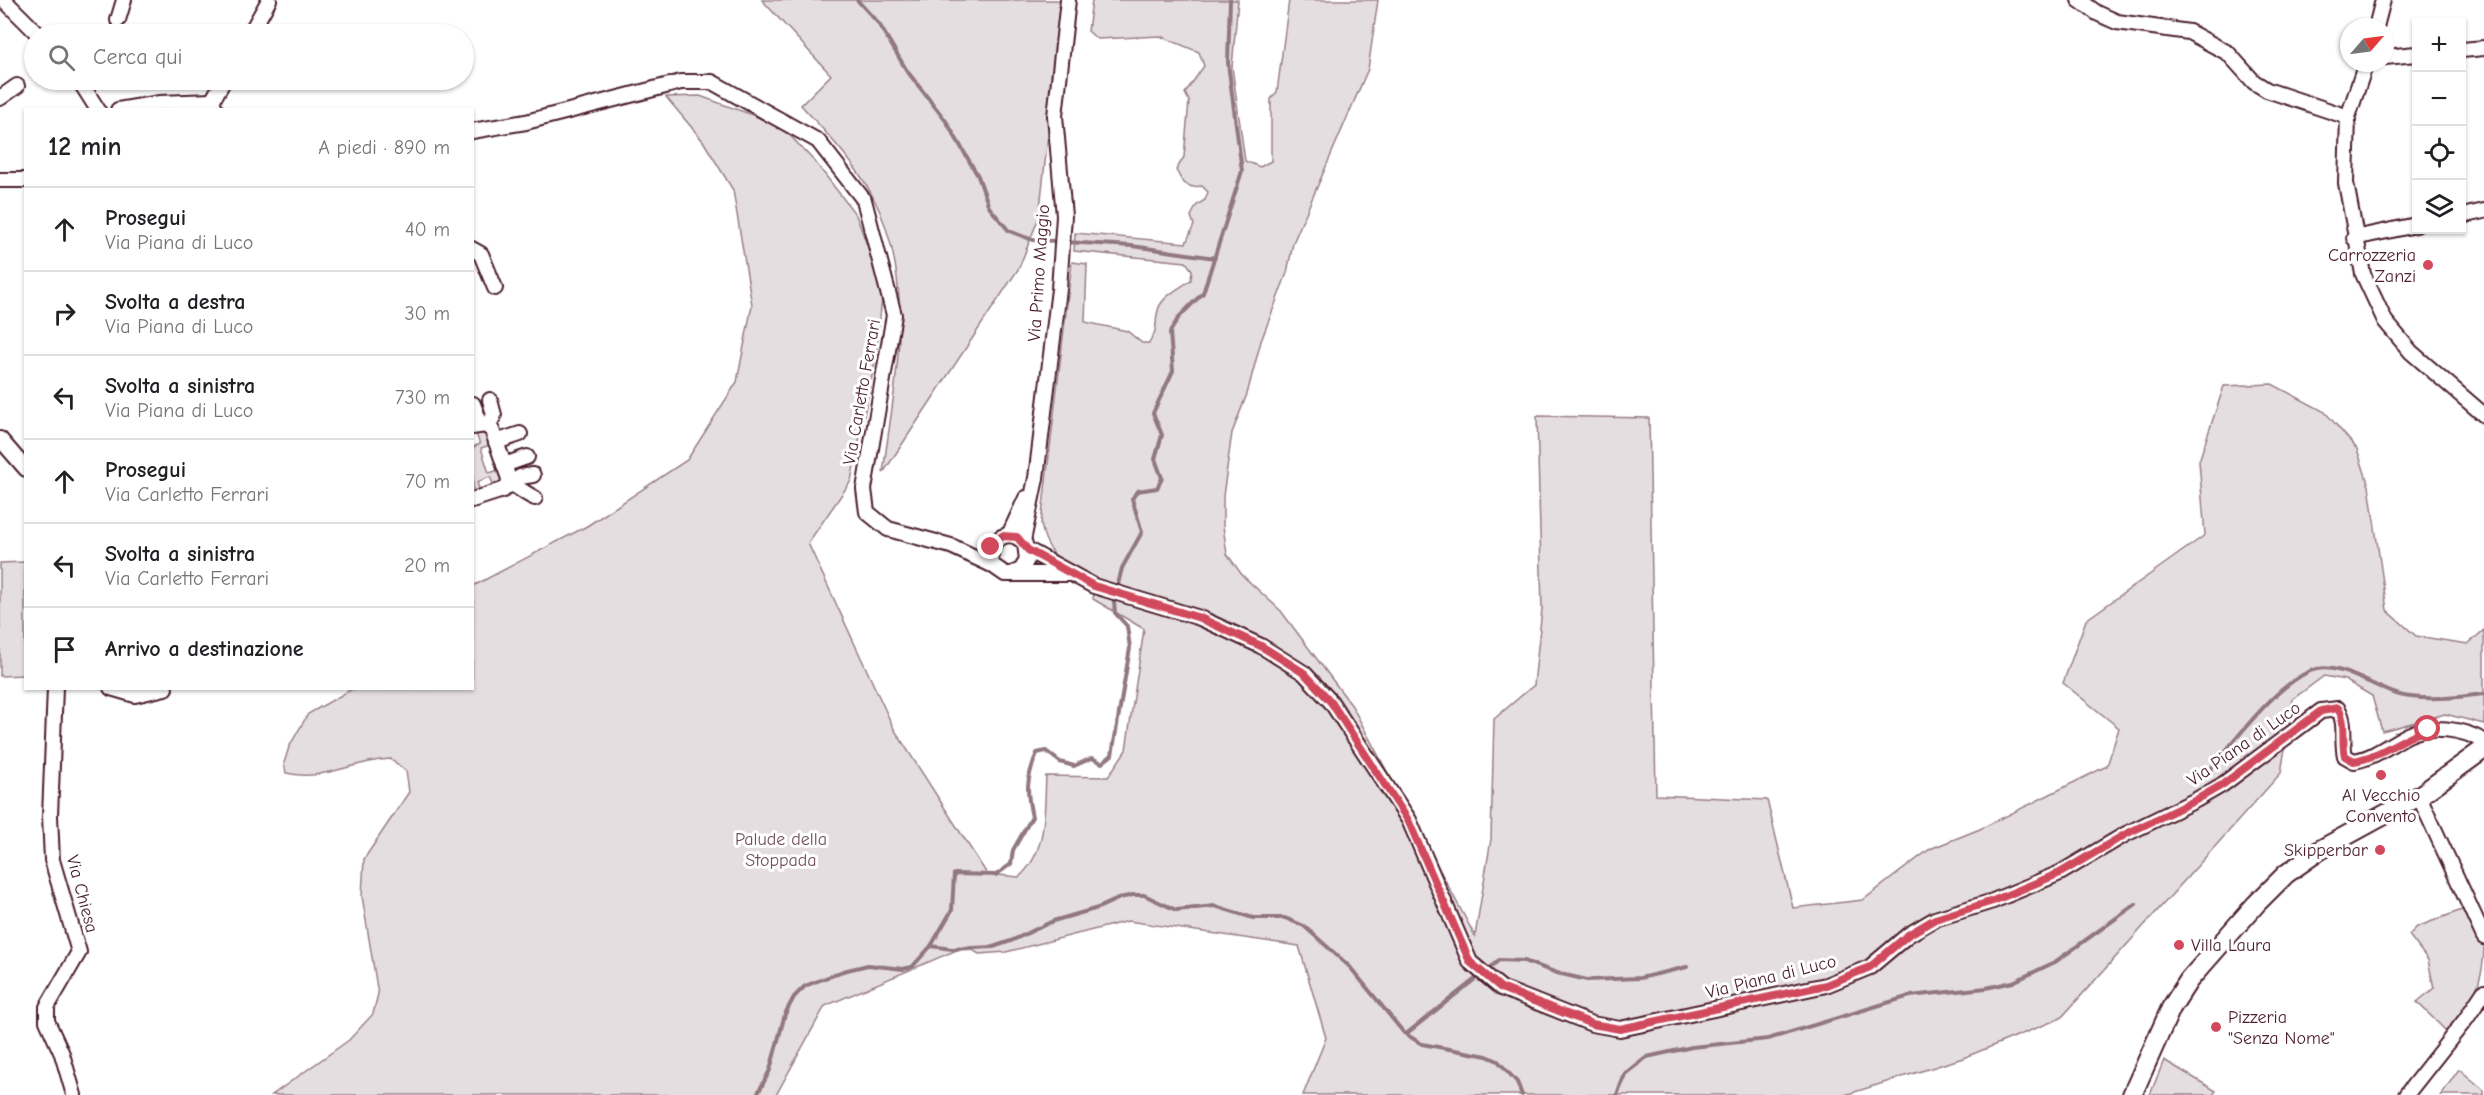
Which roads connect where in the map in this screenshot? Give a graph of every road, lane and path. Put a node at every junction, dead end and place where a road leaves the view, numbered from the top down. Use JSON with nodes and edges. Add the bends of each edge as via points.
{"nodes":[{"id":1,"x":4,"y":0,"type":"edge"},
{"id":2,"x":124,"y":0,"type":"edge"},
{"id":3,"x":269,"y":0,"type":"edge"},
{"id":4,"x":1068,"y":0,"type":"edge"},
{"id":5,"x":2079,"y":0,"type":"edge"},
{"id":6,"x":2383,"y":0,"type":"edge"},
{"id":7,"x":2378,"y":18,"type":"edge"},
{"id":8,"x":118,"y":20,"type":"dead end"},
{"id":9,"x":28,"y":24,"type":"edge"},
{"id":10,"x":256,"y":24,"type":"edge"},
{"id":11,"x":2484,"y":48,"type":"edge"},
{"id":12,"x":2466,"y":50,"type":"edge"},
{"id":13,"x":2412,"y":54,"type":"edge"},
{"id":14,"x":2394,"y":56,"type":"edge"},
{"id":15,"x":2363,"y":72,"type":"edge"},
{"id":16,"x":17,"y":86,"type":"dead end"},
{"id":17,"x":85,"y":90,"type":"edge"},
{"id":18,"x":220,"y":90,"type":"edge"},
{"id":19,"x":0,"y":98,"type":"edge"},
{"id":20,"x":214,"y":105,"type":"edge"},
{"id":21,"x":97,"y":108,"type":"edge"},
{"id":22,"x":130,"y":108,"type":"edge"},
{"id":23,"x":2348,"y":117,"type":"junction"},
{"id":24,"x":474,"y":131,"type":"edge"},
{"id":25,"x":0,"y":180,"type":"edge"},
{"id":26,"x":24,"y":180,"type":"edge"},
{"id":27,"x":2484,"y":211,"type":"edge"},
{"id":28,"x":2466,"y":215,"type":"edge"},
{"id":29,"x":2412,"y":226,"type":"edge"},
{"id":30,"x":2354,"y":238,"type":"junction"},
{"id":31,"x":474,"y":250,"type":"edge"},
{"id":32,"x":495,"y":288,"type":"dead end"},
{"id":33,"x":490,"y":399,"type":"dead end"},
{"id":34,"x":474,"y":405,"type":"edge"},
{"id":35,"x":2484,"y":415,"type":"edge"},
{"id":36,"x":489,"y":421,"type":"edge"},
{"id":37,"x":520,"y":434,"type":"dead end"},
{"id":38,"x":0,"y":440,"type":"edge"},
{"id":39,"x":11,"y":450,"type":"junction"},
{"id":40,"x":24,"y":450,"type":"edge"},
{"id":41,"x":499,"y":455,"type":"junction"},
{"id":42,"x":527,"y":458,"type":"dead end"},
{"id":43,"x":24,"y":466,"type":"edge"},
{"id":44,"x":533,"y":475,"type":"dead end"},
{"id":45,"x":1036,"y":478,"type":"junction"},
{"id":46,"x":511,"y":483,"type":"junction"},
{"id":47,"x":535,"y":498,"type":"dead end"},
{"id":48,"x":474,"y":499,"type":"edge"},
{"id":49,"x":1008,"y":535,"type":"junction"},
{"id":50,"x":951,"y":546,"type":"junction"},
{"id":51,"x":1025,"y":546,"type":"junction"},
{"id":52,"x":991,"y":547,"type":"junction"},
{"id":53,"x":992,"y":564,"type":"junction"},
{"id":54,"x":1009,"y":574,"type":"junction"},
{"id":55,"x":1070,"y":574,"type":"junction"},
{"id":56,"x":55,"y":690,"type":"edge"},
{"id":57,"x":118,"y":690,"type":"edge"},
{"id":58,"x":156,"y":690,"type":"edge"},
{"id":59,"x":2484,"y":741,"type":"edge"},
{"id":60,"x":2484,"y":749,"type":"edge"},
{"id":61,"x":2419,"y":796,"type":"junction"},
{"id":62,"x":2484,"y":937,"type":"edge"},
{"id":63,"x":2484,"y":992,"type":"edge"},
{"id":64,"x":74,"y":1095,"type":"edge"},
{"id":65,"x":2132,"y":1095,"type":"edge"},
{"id":66,"x":2406,"y":1095,"type":"edge"}],
"edges":[{"from":1,"to":9,"type":"street"},
{"from":2,"to":8,"type":"street"},
{"from":3,"to":10,"type":"street"},
{"from":4,"to":45,"type":"street","name":"Via Primo Maggio","via":[[1055,116],[1064,216]]},
{"from":5,"to":23,"type":"street","via":[[2117,22],[2189,32],[2228,53],[2254,82],[2267,90]]},
{"from":6,"to":7,"type":"street"},
{"from":11,"to":12,"type":"street"},
{"from":13,"to":14,"type":"street"},
{"from":15,"to":23,"type":"street"},
{"from":16,"to":19,"type":"street"},
{"from":17,"to":21,"type":"street"},
{"from":18,"to":20,"type":"street"},
{"from":20,"to":22,"type":"street","via":[[160,103]]},
{"from":23,"to":30,"type":"street","via":[[2346,183]]},
{"from":24,"to":50,"type":"street","name":"Via Carletto Ferrari","via":[[526,122],[681,82],[712,82],[818,141],[864,200],[894,315],[864,489],[867,512],[888,529]]},
{"from":25,"to":26,"type":"street"},
{"from":27,"to":28,"type":"street"},
{"from":29,"to":30,"type":"street"},
{"from":30,"to":35,"type":"street","via":[[2363,274],[2385,321],[2411,352]]},
{"from":31,"to":32,"type":"street","via":[[481,254]]},
{"from":33,"to":36,"type":"street"},
{"from":34,"to":36,"type":"street"},
{"from":36,"to":41,"type":"street"},
{"from":37,"to":41,"type":"street"},
{"from":38,"to":39,"type":"street"},
{"from":39,"to":40,"type":"street"},
{"from":39,"to":43,"type":"street"},
{"from":41,"to":42,"type":"street"},
{"from":41,"to":46,"type":"street"},
{"from":44,"to":46,"type":"street"},
{"from":45,"to":49,"type":"street","name":"Via Primo Maggio"},
{"from":45,"to":51,"type":"street","name":"Via Primo Maggio"},
{"from":46,"to":47,"type":"street","via":[[521,493]]},
{"from":46,"to":48,"type":"street","via":[[503,490]]},
{"from":49,"to":51,"type":"street"},
{"from":49,"to":52,"type":"street","via":[[998,538]]},
{"from":50,"to":52,"type":"street","name":"Via Carletto Ferrari"},
{"from":50,"to":53,"type":"street","name":"Via Carletto Ferrari"},
{"from":51,"to":54,"type":"street","via":[[1025,565]]},
{"from":51,"to":55,"type":"street"},
{"from":52,"to":53,"type":"street"},
{"from":53,"to":54,"type":"street","name":"Via Carletto Ferrari","via":[[999,572]]},
{"from":54,"to":55,"type":"street"},
{"from":55,"to":59,"type":"street","name":"Via Piana di Luco","via":[[1094,586],[1200,618],[1261,646],[1304,673],[1331,702],[1408,820],[1470,962],[1501,988],[1592,1024],[1620,1029],[1826,985],[1870,967],[1908,935],[1935,919],[1993,901],[2060,873],[2126,834],[2196,800],[2331,707],[2338,708],[2343,716],[2341,742],[2345,756],[2354,761],[2364,760],[2428,729]]},
{"from":56,"to":64,"type":"street","name":"Via Chiesa","via":[[52,860],[79,952],[46,1007],[47,1021]]},
{"from":57,"to":58,"type":"street","via":[[135,695]]},
{"from":60,"to":61,"type":"main road"},
{"from":61,"to":62,"type":"street"},
{"from":61,"to":65,"type":"main road","via":[[2320,850],[2286,874],[2256,904],[2189,980],[2171,1008]]},
{"from":63,"to":66,"type":"street"}]}
